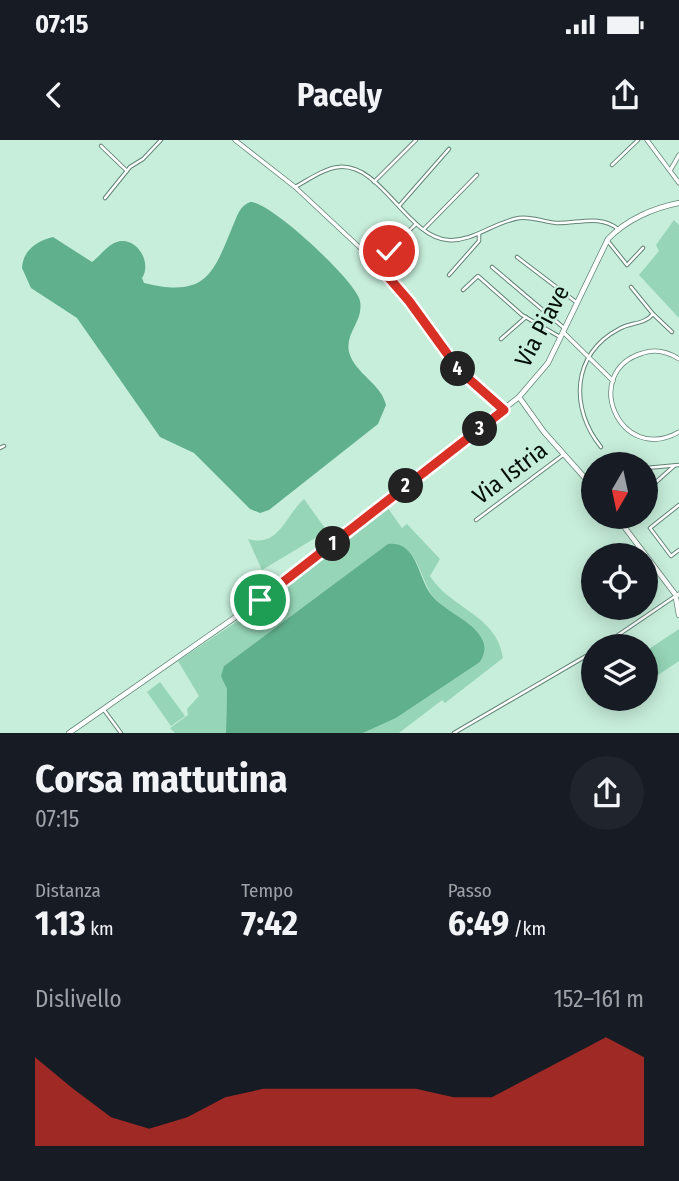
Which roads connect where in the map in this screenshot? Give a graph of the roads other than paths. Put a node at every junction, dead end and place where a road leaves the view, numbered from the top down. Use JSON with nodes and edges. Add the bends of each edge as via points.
{"nodes":[{"id":1,"x":161,"y":140,"type":"edge"},
{"id":2,"x":235,"y":140,"type":"edge"},
{"id":3,"x":416,"y":140,"type":"edge"},
{"id":4,"x":638,"y":140,"type":"edge"},
{"id":5,"x":647,"y":140,"type":"edge"},
{"id":6,"x":101,"y":146,"type":"dead end"},
{"id":7,"x":449,"y":149,"type":"dead end"},
{"id":8,"x":679,"y":155,"type":"edge"},
{"id":9,"x":612,"y":165,"type":"dead end"},
{"id":10,"x":128,"y":169,"type":"junction"},
{"id":11,"x":671,"y":169,"type":"junction"},
{"id":12,"x":477,"y":175,"type":"dead end"},
{"id":13,"x":374,"y":182,"type":"junction"},
{"id":14,"x":679,"y":183,"type":"edge"},
{"id":15,"x":295,"y":187,"type":"junction"},
{"id":16,"x":105,"y":198,"type":"dead end"},
{"id":17,"x":679,"y":203,"type":"edge"},
{"id":18,"x":399,"y":206,"type":"junction"},
{"id":19,"x":417,"y":223,"type":"junction"},
{"id":20,"x":424,"y":229,"type":"junction"},
{"id":21,"x":618,"y":229,"type":"junction"},
{"id":22,"x":478,"y":233,"type":"junction"},
{"id":23,"x":607,"y":240,"type":"junction"},
{"id":24,"x":643,"y":248,"type":"dead end"},
{"id":25,"x":517,"y":257,"type":"dead end"},
{"id":26,"x":376,"y":263,"type":"junction"},
{"id":27,"x":492,"y":267,"type":"dead end"},
{"id":28,"x":449,"y":275,"type":"dead end"},
{"id":29,"x":631,"y":287,"type":"dead end"},
{"id":30,"x":463,"y":290,"type":"dead end"},
{"id":31,"x":576,"y":303,"type":"junction"},
{"id":32,"x":653,"y":314,"type":"junction"},
{"id":33,"x":526,"y":317,"type":"junction"},
{"id":34,"x":563,"y":332,"type":"junction"},
{"id":35,"x":672,"y":332,"type":"dead end"},
{"id":36,"x":500,"y":339,"type":"dead end"},
{"id":37,"x":591,"y":357,"type":"junction"},
{"id":38,"x":679,"y":359,"type":"edge"},
{"id":39,"x":613,"y":381,"type":"junction"},
{"id":40,"x":519,"y":397,"type":"junction"},
{"id":41,"x":504,"y":410,"type":"junction"},
{"id":42,"x":679,"y":432,"type":"edge"},
{"id":43,"x":601,"y":447,"type":"dead end"},
{"id":44,"x":565,"y":453,"type":"junction"},
{"id":45,"x":674,"y":466,"type":"junction"},
{"id":46,"x":679,"y":466,"type":"edge"},
{"id":47,"x":658,"y":467,"type":"edge"},
{"id":48,"x":581,"y":472,"type":"edge"},
{"id":49,"x":658,"y":480,"type":"edge"},
{"id":50,"x":679,"y":505,"type":"edge"},
{"id":51,"x":476,"y":520,"type":"dead end"},
{"id":52,"x":626,"y":529,"type":"edge"},
{"id":53,"x":679,"y":550,"type":"edge"},
{"id":54,"x":676,"y":595,"type":"edge"},
{"id":55,"x":679,"y":615,"type":"edge"},
{"id":56,"x":619,"y":634,"type":"edge"},
{"id":57,"x":581,"y":659,"type":"edge"},
{"id":58,"x":103,"y":708,"type":"junction"},
{"id":59,"x":72,"y":732,"type":"edge"},
{"id":60,"x":121,"y":733,"type":"edge"},
{"id":61,"x":454,"y":733,"type":"edge"}],
"edges":[{"from":1,"to":10,"type":"street"},
{"from":2,"to":15,"type":"street"},
{"from":3,"to":13,"type":"street"},
{"from":4,"to":9,"type":"street"},
{"from":5,"to":11,"type":"street"},
{"from":6,"to":10,"type":"street"},
{"from":7,"to":18,"type":"street"},
{"from":8,"to":11,"type":"street"},
{"from":10,"to":16,"type":"street"},
{"from":11,"to":14,"type":"street"},
{"from":12,"to":20,"type":"street"},
{"from":13,"to":15,"type":"street","via":[[341,167]]},
{"from":13,"to":18,"type":"street"},
{"from":15,"to":26,"type":"street"},
{"from":17,"to":21,"type":"main road","name":"Via Piave","via":[[657,208]]},
{"from":18,"to":19,"type":"street"},
{"from":19,"to":20,"type":"street"},
{"from":19,"to":26,"type":"street"},
{"from":20,"to":22,"type":"street","via":[[450,240]]},
{"from":21,"to":22,"type":"street","via":[[596,220],[558,223],[524,218]]},
{"from":21,"to":23,"type":"main road","name":"Via Piave"},
{"from":22,"to":28,"type":"street","via":[[479,241]]},
{"from":23,"to":24,"type":"street","via":[[627,265]]},
{"from":23,"to":31,"type":"main road","name":"Via Piave"},
{"from":25,"to":31,"type":"street"},
{"from":26,"to":41,"type":"street","via":[[459,370]]},
{"from":27,"to":34,"type":"street"},
{"from":29,"to":32,"type":"street"},
{"from":30,"to":33,"type":"street","via":[[478,276]]},
{"from":31,"to":34,"type":"main road","name":"Via Piave"},
{"from":32,"to":35,"type":"street"},
{"from":32,"to":37,"type":"street","via":[[646,322],[608,336]]},
{"from":33,"to":34,"type":"street"},
{"from":33,"to":36,"type":"street"},
{"from":34,"to":37,"type":"street"},
{"from":34,"to":40,"type":"main road","name":"Via Piave","via":[[548,363]]},
{"from":37,"to":39,"type":"street"},
{"from":37,"to":43,"type":"street","via":[[581,378],[579,408],[584,424]]},
{"from":38,"to":39,"type":"street","via":[[657,351],[639,354],[623,365]]},
{"from":39,"to":42,"type":"street","via":[[614,412],[628,430],[650,439]]},
{"from":40,"to":41,"type":"main road","name":"Via Piave"},
{"from":40,"to":44,"type":"main road"},
{"from":41,"to":58,"type":"main road","name":"Via Piave","via":[[260,600]]},
{"from":44,"to":48,"type":"main road"},
{"from":44,"to":51,"type":"street","name":"Via Istria"},
{"from":45,"to":46,"type":"street"},
{"from":45,"to":47,"type":"street"},
{"from":45,"to":49,"type":"street"},
{"from":50,"to":53,"type":"street","via":[[650,528],[671,556]]},
{"from":52,"to":54,"type":"main road"},
{"from":54,"to":55,"type":"main road"},
{"from":54,"to":56,"type":"street"},
{"from":57,"to":61,"type":"street"},
{"from":58,"to":59,"type":"main road","name":"Via Piave"},
{"from":58,"to":60,"type":"street"}]}
